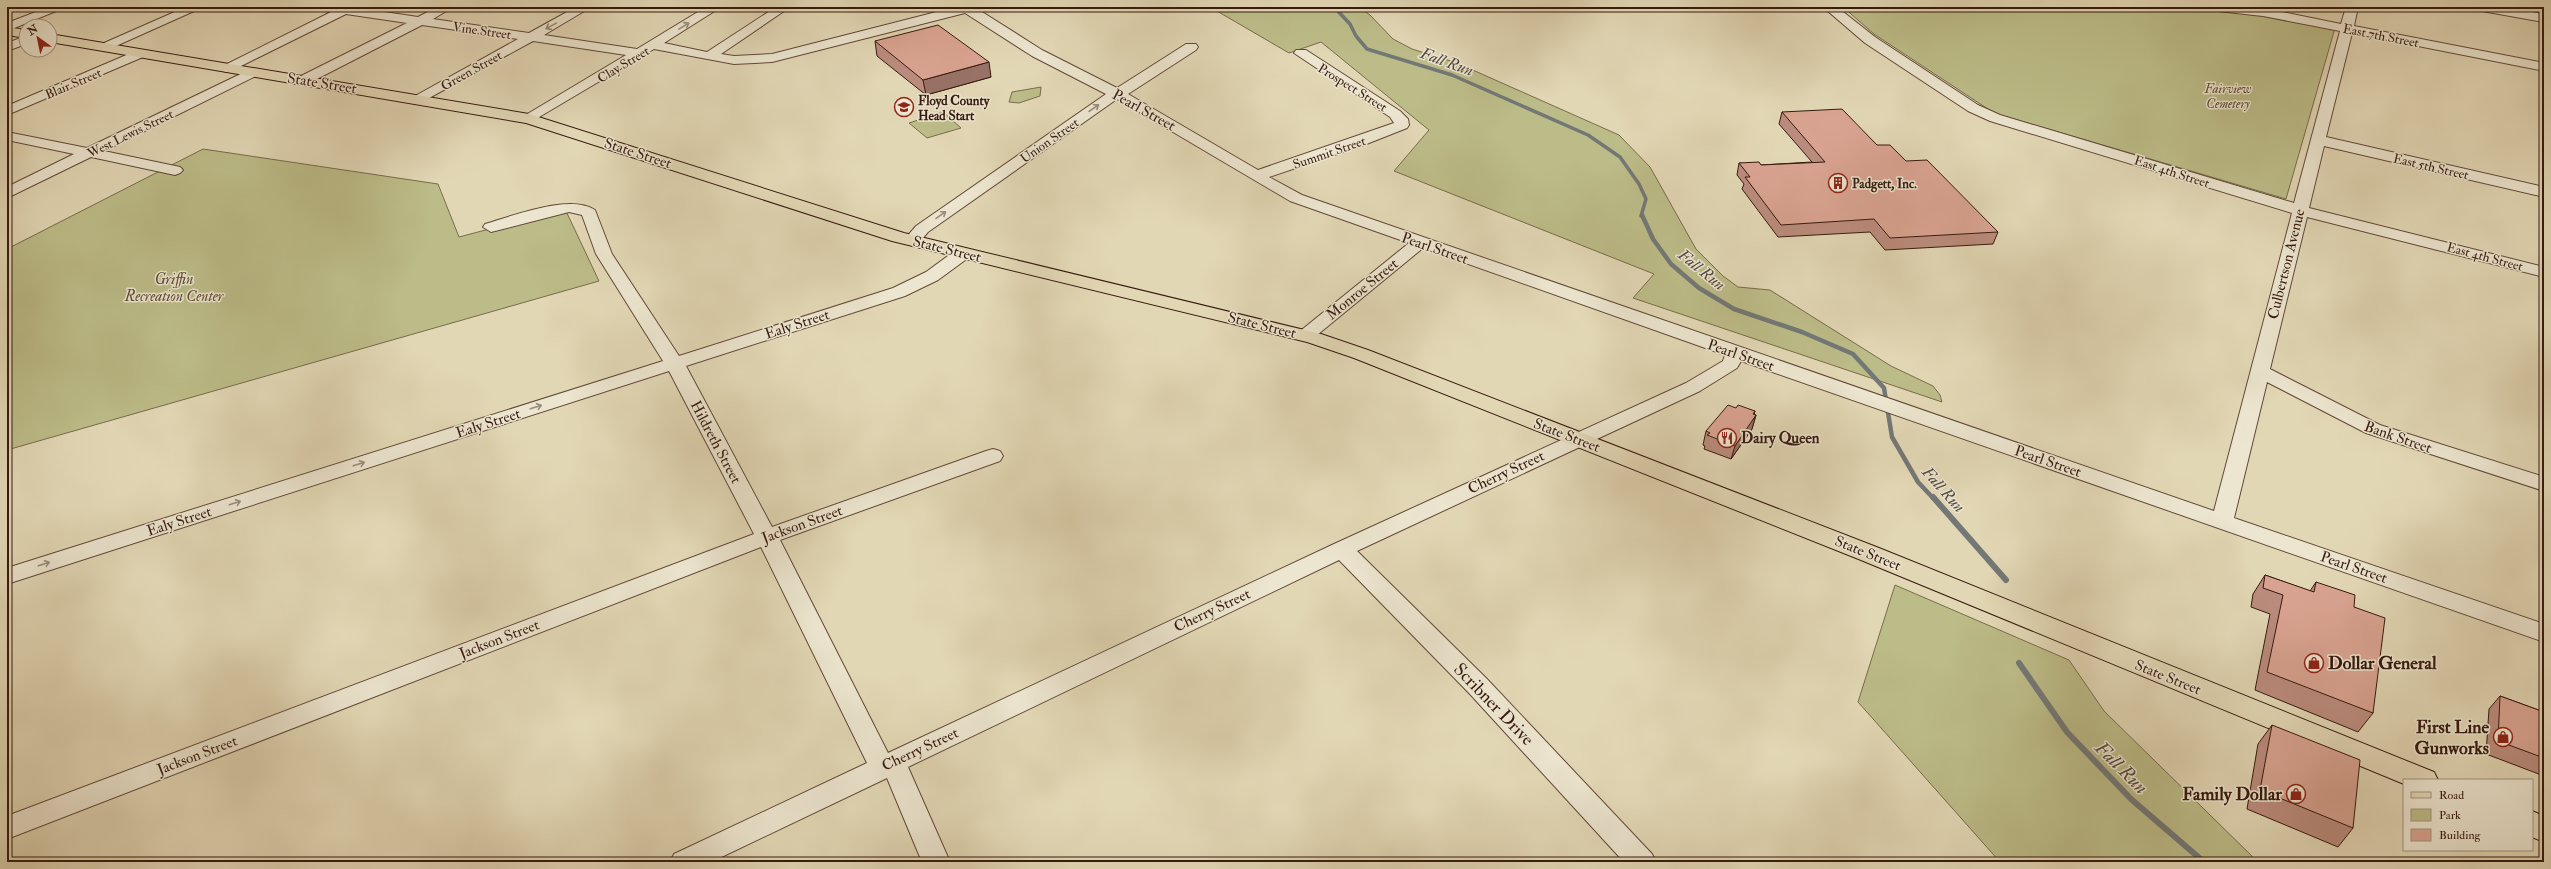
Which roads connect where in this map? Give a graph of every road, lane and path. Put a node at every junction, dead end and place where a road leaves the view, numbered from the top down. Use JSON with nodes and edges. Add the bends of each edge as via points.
{"nodes":[{"id":1,"x":60,"y":7,"type":"edge"},
{"id":2,"x":197,"y":7,"type":"edge"},
{"id":3,"x":325,"y":7,"type":"edge"},
{"id":4,"x":447,"y":7,"type":"edge"},
{"id":5,"x":585,"y":7,"type":"edge"},
{"id":6,"x":715,"y":7,"type":"edge"},
{"id":7,"x":784,"y":7,"type":"edge"},
{"id":8,"x":1829,"y":7,"type":"edge"},
{"id":9,"x":2218,"y":7,"type":"edge"},
{"id":10,"x":2352,"y":7,"type":"edge"},
{"id":11,"x":2482,"y":7,"type":"edge"},
{"id":12,"x":971,"y":8,"type":"edge"},
{"id":13,"x":344,"y":10,"type":"junction"},
{"id":14,"x":2544,"y":18,"type":"edge"},
{"id":15,"x":420,"y":21,"type":"junction"},
{"id":16,"x":7,"y":28,"type":"edge"},
{"id":17,"x":2346,"y":28,"type":"junction"},
{"id":18,"x":7,"y":31,"type":"edge"},
{"id":19,"x":18,"y":33,"type":"edge"},
{"id":20,"x":531,"y":37,"type":"junction"},
{"id":21,"x":58,"y":39,"type":"edge"},
{"id":22,"x":18,"y":43,"type":"edge"},
{"id":23,"x":653,"y":45,"type":"junction"},
{"id":24,"x":7,"y":47,"type":"edge"},
{"id":25,"x":102,"y":47,"type":"junction"},
{"id":26,"x":1191,"y":47,"type":"dead end"},
{"id":27,"x":640,"y":53,"type":"junction"},
{"id":28,"x":1301,"y":53,"type":"dead end"},
{"id":29,"x":138,"y":54,"type":"junction"},
{"id":30,"x":709,"y":56,"type":"junction"},
{"id":31,"x":2544,"y":67,"type":"edge"},
{"id":32,"x":226,"y":68,"type":"junction"},
{"id":33,"x":253,"y":72,"type":"junction"},
{"id":34,"x":304,"y":80,"type":"junction"},
{"id":35,"x":1116,"y":94,"type":"junction"},
{"id":36,"x":420,"y":99,"type":"junction"},
{"id":37,"x":7,"y":111,"type":"edge"},
{"id":38,"x":529,"y":119,"type":"junction"},
{"id":39,"x":1402,"y":125,"type":"joint"},
{"id":40,"x":7,"y":136,"type":"edge"},
{"id":41,"x":2318,"y":140,"type":"junction"},
{"id":42,"x":92,"y":152,"type":"junction"},
{"id":43,"x":175,"y":170,"type":"dead end"},
{"id":44,"x":1256,"y":176,"type":"junction"},
{"id":45,"x":7,"y":192,"type":"edge"},
{"id":46,"x":2544,"y":192,"type":"edge"},
{"id":47,"x":2300,"y":210,"type":"junction"},
{"id":48,"x":492,"y":226,"type":"dead end"},
{"id":49,"x":912,"y":240,"type":"junction"},
{"id":50,"x":1419,"y":243,"type":"junction"},
{"id":51,"x":962,"y":254,"type":"junction"},
{"id":52,"x":2544,"y":272,"type":"edge"},
{"id":53,"x":1305,"y":336,"type":"junction"},
{"id":54,"x":1736,"y":353,"type":"junction"},
{"id":55,"x":674,"y":363,"type":"junction"},
{"id":56,"x":2259,"y":371,"type":"junction"},
{"id":57,"x":1578,"y":439,"type":"junction"},
{"id":58,"x":994,"y":456,"type":"dead end"},
{"id":59,"x":2544,"y":484,"type":"edge"},
{"id":60,"x":2222,"y":521,"type":"junction"},
{"id":61,"x":767,"y":537,"type":"junction"},
{"id":62,"x":1342,"y":549,"type":"junction"},
{"id":63,"x":7,"y":576,"type":"edge"},
{"id":64,"x":2544,"y":633,"type":"edge"},
{"id":65,"x":888,"y":764,"type":"junction"},
{"id":66,"x":2422,"y":779,"type":"edge"},
{"id":67,"x":2533,"y":824,"type":"edge"},
{"id":68,"x":7,"y":828,"type":"edge"},
{"id":69,"x":2544,"y":829,"type":"edge"},
{"id":70,"x":684,"y":862,"type":"edge"},
{"id":71,"x":936,"y":862,"type":"edge"},
{"id":72,"x":1642,"y":862,"type":"edge"}],
"edges":[{"from":1,"to":16,"type":"street"},
{"from":2,"to":25,"type":"street"},
{"from":3,"to":13,"type":"street","name":"Vine Street"},
{"from":4,"to":15,"type":"street"},
{"from":5,"to":20,"type":"street","name":"Green Street","one_way":true},
{"from":23,"to":6,"type":"street","name":"Clay Street","one_way":true},
{"from":7,"to":30,"type":"street"},
{"from":8,"to":47,"type":"street","name":"East 4th Street","via":[[1866,37],[1983,114]]},
{"from":9,"to":17,"type":"street","name":"East 7th Street","via":[[2263,12]]},
{"from":10,"to":17,"type":"street","name":"Culbertson Avenue"},
{"from":11,"to":14,"type":"street"},
{"from":12,"to":30,"type":"street","via":[[772,58],[734,60]]},
{"from":12,"to":35,"type":"street","name":"Pearl Street","via":[[1034,52]]},
{"from":13,"to":15,"type":"street","name":"Vine Street"},
{"from":13,"to":32,"type":"street"},
{"from":15,"to":20,"type":"street","name":"Vine Street"},
{"from":15,"to":34,"type":"street"},
{"from":17,"to":31,"type":"street","name":"East 7th Street"},
{"from":17,"to":41,"type":"street","name":"Culbertson Avenue"},
{"from":18,"to":19,"type":"main road"},
{"from":20,"to":27,"type":"street","name":"Vine Street"},
{"from":20,"to":36,"type":"street","name":"Green Street"},
{"from":21,"to":25,"type":"main road","name":"State Street"},
{"from":22,"to":24,"type":"street"},
{"from":23,"to":27,"type":"street","name":"Clay Street"},
{"from":23,"to":30,"type":"street"},
{"from":25,"to":29,"type":"main road","name":"State Street"},
{"from":26,"to":35,"type":"street","name":"Union Street","via":[[1137,84]]},
{"from":27,"to":38,"type":"street","name":"Clay Street"},
{"from":28,"to":39,"type":"street","name":"Prospect Street","via":[[1395,114],[1401,119]]},
{"from":29,"to":32,"type":"main road","name":"State Street"},
{"from":29,"to":37,"type":"street","name":"Blair Street"},
{"from":32,"to":33,"type":"main road","name":"State Street"},
{"from":33,"to":34,"type":"main road","name":"State Street"},
{"from":33,"to":42,"type":"street","name":"West Lewis Street"},
{"from":34,"to":36,"type":"main road","name":"State Street"},
{"from":35,"to":44,"type":"street","name":"Pearl Street"},
{"from":49,"to":35,"type":"street","name":"Union Street","one_way":true,"via":[[922,229]]},
{"from":36,"to":38,"type":"main road","name":"State Street"},
{"from":38,"to":49,"type":"main road","name":"State Street"},
{"from":39,"to":44,"type":"street","name":"Summit Street"},
{"from":40,"to":42,"type":"street"},
{"from":41,"to":46,"type":"street","name":"East 5th Street"},
{"from":41,"to":47,"type":"street","name":"Culbertson Avenue"},
{"from":42,"to":43,"type":"street"},
{"from":42,"to":45,"type":"street","name":"West Lewis Street"},
{"from":44,"to":50,"type":"street","name":"Pearl Street","via":[[1296,198]]},
{"from":47,"to":52,"type":"street","name":"East 4th Street"},
{"from":47,"to":56,"type":"street","name":"Culbertson Avenue"},
{"from":48,"to":55,"type":"street","name":"Hildreth Street","via":[[564,208],[574,207],[586,211],[591,217],[604,254]]},
{"from":49,"to":51,"type":"main road","name":"State Street"},
{"from":50,"to":53,"type":"street","name":"Monroe Street"},
{"from":50,"to":54,"type":"street","name":"Pearl Street"},
{"from":51,"to":53,"type":"main road","name":"State Street"},
{"from":51,"to":55,"type":"street","name":"Ealy Street","via":[[932,276],[899,292]]},
{"from":53,"to":57,"type":"main road","name":"State Street","via":[[1361,354]]},
{"from":54,"to":57,"type":"street","name":"Cherry Street","via":[[1730,364],[1706,380]]},
{"from":54,"to":60,"type":"street","name":"Pearl Street"},
{"from":55,"to":61,"type":"street","name":"Hildreth Street"},
{"from":63,"to":55,"type":"street","name":"Ealy Street","one_way":true},
{"from":56,"to":59,"type":"street","name":"Bank Street","via":[[2373,429]]},
{"from":56,"to":60,"type":"street","name":"Culbertson Avenue"},
{"from":57,"to":62,"type":"street","name":"Cherry Street"},
{"from":57,"to":66,"type":"main road","name":"State Street","via":[[1870,554]]},
{"from":58,"to":61,"type":"street","name":"Jackson Street"},
{"from":60,"to":64,"type":"street","name":"Pearl Street"},
{"from":61,"to":65,"type":"street","name":"Hildreth Street"},
{"from":61,"to":68,"type":"street","name":"Jackson Street"},
{"from":62,"to":65,"type":"street","name":"Cherry Street"},
{"from":62,"to":72,"type":"street","name":"Scribner Drive","via":[[1478,686]]},
{"from":65,"to":70,"type":"street","name":"Cherry Street"},
{"from":65,"to":71,"type":"street","name":"Hildreth Street"},
{"from":67,"to":69,"type":"main road"}]}
